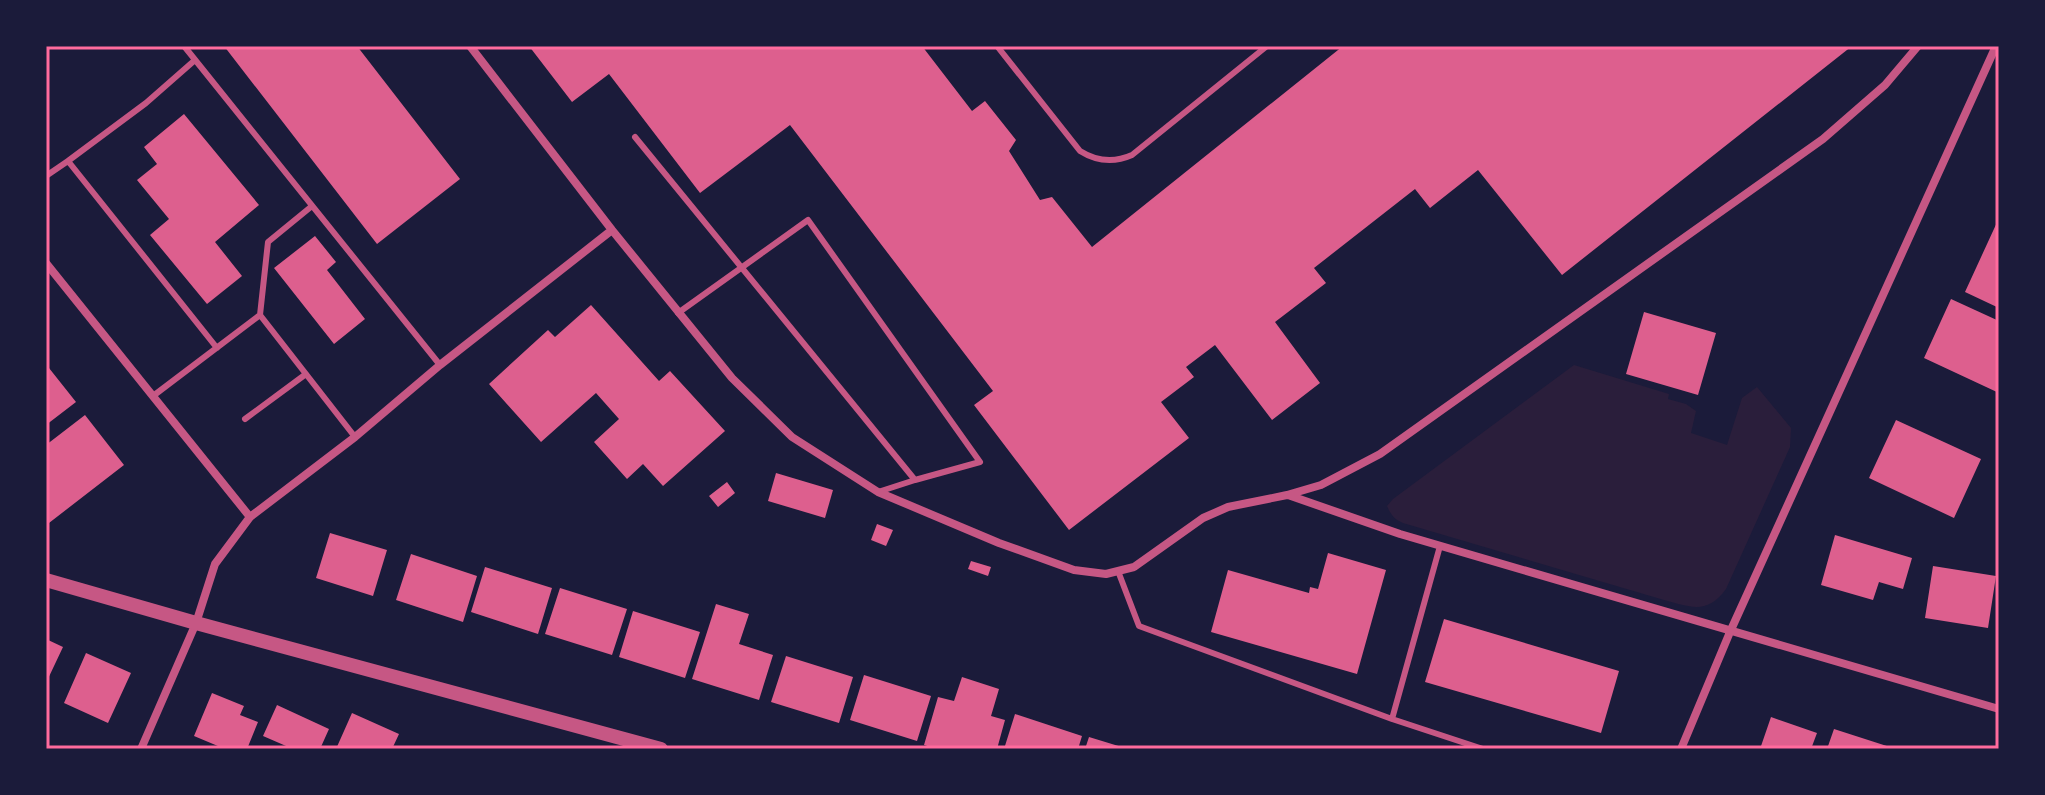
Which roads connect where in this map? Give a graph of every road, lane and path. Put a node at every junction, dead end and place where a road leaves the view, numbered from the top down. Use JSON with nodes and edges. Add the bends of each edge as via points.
{"nodes":[{"id":1,"x":184,"y":46,"type":"edge"},
{"id":2,"x":470,"y":46,"type":"edge"},
{"id":3,"x":997,"y":46,"type":"edge"},
{"id":4,"x":1267,"y":46,"type":"edge"},
{"id":5,"x":1918,"y":46,"type":"edge"},
{"id":6,"x":1996,"y":46,"type":"edge"},
{"id":7,"x":195,"y":60,"type":"junction"},
{"id":8,"x":635,"y":137,"type":"dead end"},
{"id":9,"x":68,"y":161,"type":"junction"},
{"id":10,"x":46,"y":176,"type":"edge"},
{"id":11,"x":312,"y":206,"type":"junction"},
{"id":12,"x":612,"y":230,"type":"junction"},
{"id":13,"x":46,"y":263,"type":"edge"},
{"id":14,"x":743,"y":268,"type":"junction"},
{"id":15,"x":678,"y":313,"type":"junction"},
{"id":16,"x":260,"y":315,"type":"junction"},
{"id":17,"x":217,"y":348,"type":"junction"},
{"id":18,"x":440,"y":365,"type":"junction"},
{"id":19,"x":306,"y":374,"type":"junction"},
{"id":20,"x":153,"y":396,"type":"junction"},
{"id":21,"x":245,"y":419,"type":"dead end"},
{"id":22,"x":355,"y":437,"type":"junction"},
{"id":23,"x":915,"y":480,"type":"junction"},
{"id":24,"x":878,"y":492,"type":"junction"},
{"id":25,"x":1287,"y":495,"type":"junction"},
{"id":26,"x":250,"y":517,"type":"junction"},
{"id":27,"x":1440,"y":546,"type":"junction"},
{"id":28,"x":1118,"y":571,"type":"junction"},
{"id":29,"x":46,"y":580,"type":"edge"},
{"id":30,"x":196,"y":623,"type":"junction"},
{"id":31,"x":1730,"y":632,"type":"junction"},
{"id":32,"x":1999,"y":709,"type":"edge"},
{"id":33,"x":1392,"y":719,"type":"junction"},
{"id":34,"x":141,"y":749,"type":"edge"},
{"id":35,"x":661,"y":749,"type":"edge"},
{"id":36,"x":1483,"y":749,"type":"edge"},
{"id":37,"x":1681,"y":749,"type":"edge"}],
"edges":[{"from":1,"to":7,"type":"lane"},
{"from":2,"to":12,"type":"street"},
{"from":3,"to":4,"type":"lane","via":[[1080,151],[1120,161]]},
{"from":5,"to":25,"type":"street","via":[[1885,85],[1823,139],[1380,454],[1321,485]]},
{"from":6,"to":31,"type":"street"},
{"from":7,"to":9,"type":"lane"},
{"from":7,"to":11,"type":"lane"},
{"from":8,"to":14,"type":"lane"},
{"from":9,"to":10,"type":"lane"},
{"from":9,"to":17,"type":"lane"},
{"from":11,"to":16,"type":"lane","via":[[268,242]]},
{"from":11,"to":18,"type":"lane"},
{"from":12,"to":15,"type":"street"},
{"from":12,"to":18,"type":"street"},
{"from":13,"to":20,"type":"street"},
{"from":14,"to":15,"type":"lane"},
{"from":14,"to":23,"type":"lane"},
{"from":14,"to":23,"type":"lane","via":[[808,220],[980,462]]},
{"from":15,"to":24,"type":"street","via":[[732,378],[792,437]]},
{"from":16,"to":17,"type":"lane"},
{"from":16,"to":19,"type":"lane"},
{"from":17,"to":20,"type":"lane"},
{"from":18,"to":22,"type":"street"},
{"from":19,"to":21,"type":"lane"},
{"from":19,"to":22,"type":"lane"},
{"from":20,"to":26,"type":"street"},
{"from":22,"to":26,"type":"street"},
{"from":23,"to":24,"type":"lane"},
{"from":24,"to":28,"type":"street","via":[[1074,570]]},
{"from":25,"to":27,"type":"street"},
{"from":25,"to":28,"type":"street","via":[[1228,507],[1203,518],[1134,567]]},
{"from":26,"to":30,"type":"street","via":[[215,564]]},
{"from":27,"to":31,"type":"street"},
{"from":27,"to":33,"type":"lane"},
{"from":28,"to":33,"type":"lane","via":[[1139,626]]},
{"from":29,"to":30,"type":"street"},
{"from":30,"to":34,"type":"street"},
{"from":30,"to":35,"type":"street"},
{"from":31,"to":32,"type":"street"},
{"from":31,"to":37,"type":"street"},
{"from":33,"to":36,"type":"lane"}]}
